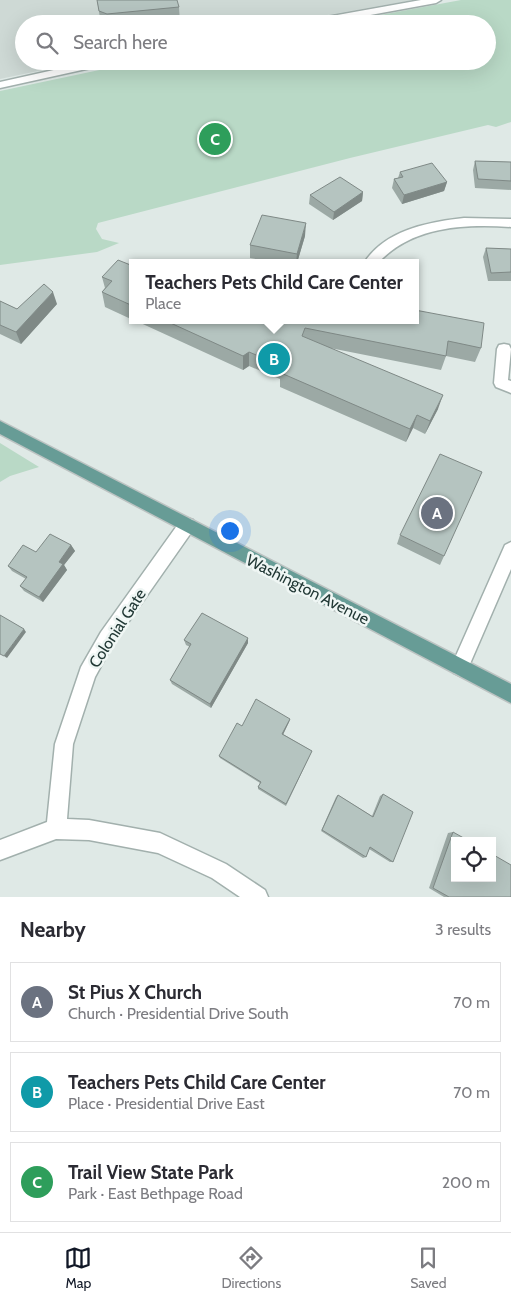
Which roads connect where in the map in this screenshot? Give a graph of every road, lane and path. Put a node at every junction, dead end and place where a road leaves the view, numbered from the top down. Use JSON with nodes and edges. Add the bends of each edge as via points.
{"nodes":[{"id":1,"x":436,"y":0,"type":"edge"},
{"id":2,"x":414,"y":2,"type":"edge"},
{"id":3,"x":349,"y":15,"type":"edge"},
{"id":4,"x":68,"y":70,"type":"edge"},
{"id":5,"x":0,"y":85,"type":"edge"},
{"id":6,"x":511,"y":223,"type":"edge"},
{"id":7,"x":374,"y":259,"type":"edge"},
{"id":8,"x":504,"y":349,"type":"dead end"},
{"id":9,"x":511,"y":387,"type":"edge"},
{"id":10,"x":0,"y":427,"type":"edge"},
{"id":11,"x":187,"y":525,"type":"junction"},
{"id":12,"x":511,"y":550,"type":"edge"},
{"id":13,"x":460,"y":667,"type":"junction"},
{"id":14,"x":511,"y":694,"type":"edge"},
{"id":15,"x":56,"y":829,"type":"junction"},
{"id":16,"x":0,"y":850,"type":"edge"},
{"id":17,"x":258,"y":897,"type":"edge"}],
"edges":[{"from":1,"to":2,"type":"street"},
{"from":2,"to":3,"type":"street"},
{"from":4,"to":5,"type":"street"},
{"from":6,"to":7,"type":"street","via":[[478,221],[413,233],[388,246]]},
{"from":8,"to":9,"type":"street","via":[[501,383]]},
{"from":10,"to":11,"type":"main road","name":"Washington Avenue"},
{"from":11,"to":13,"type":"main road","name":"Washington Avenue"},
{"from":11,"to":15,"type":"street","name":"Colonial Gate","via":[[107,638],[87,674],[64,744]]},
{"from":12,"to":13,"type":"street"},
{"from":13,"to":14,"type":"main road","name":"Washington Avenue"},
{"from":15,"to":16,"type":"street"},
{"from":15,"to":17,"type":"street","via":[[89,830],[160,843],[219,871]]}]}
